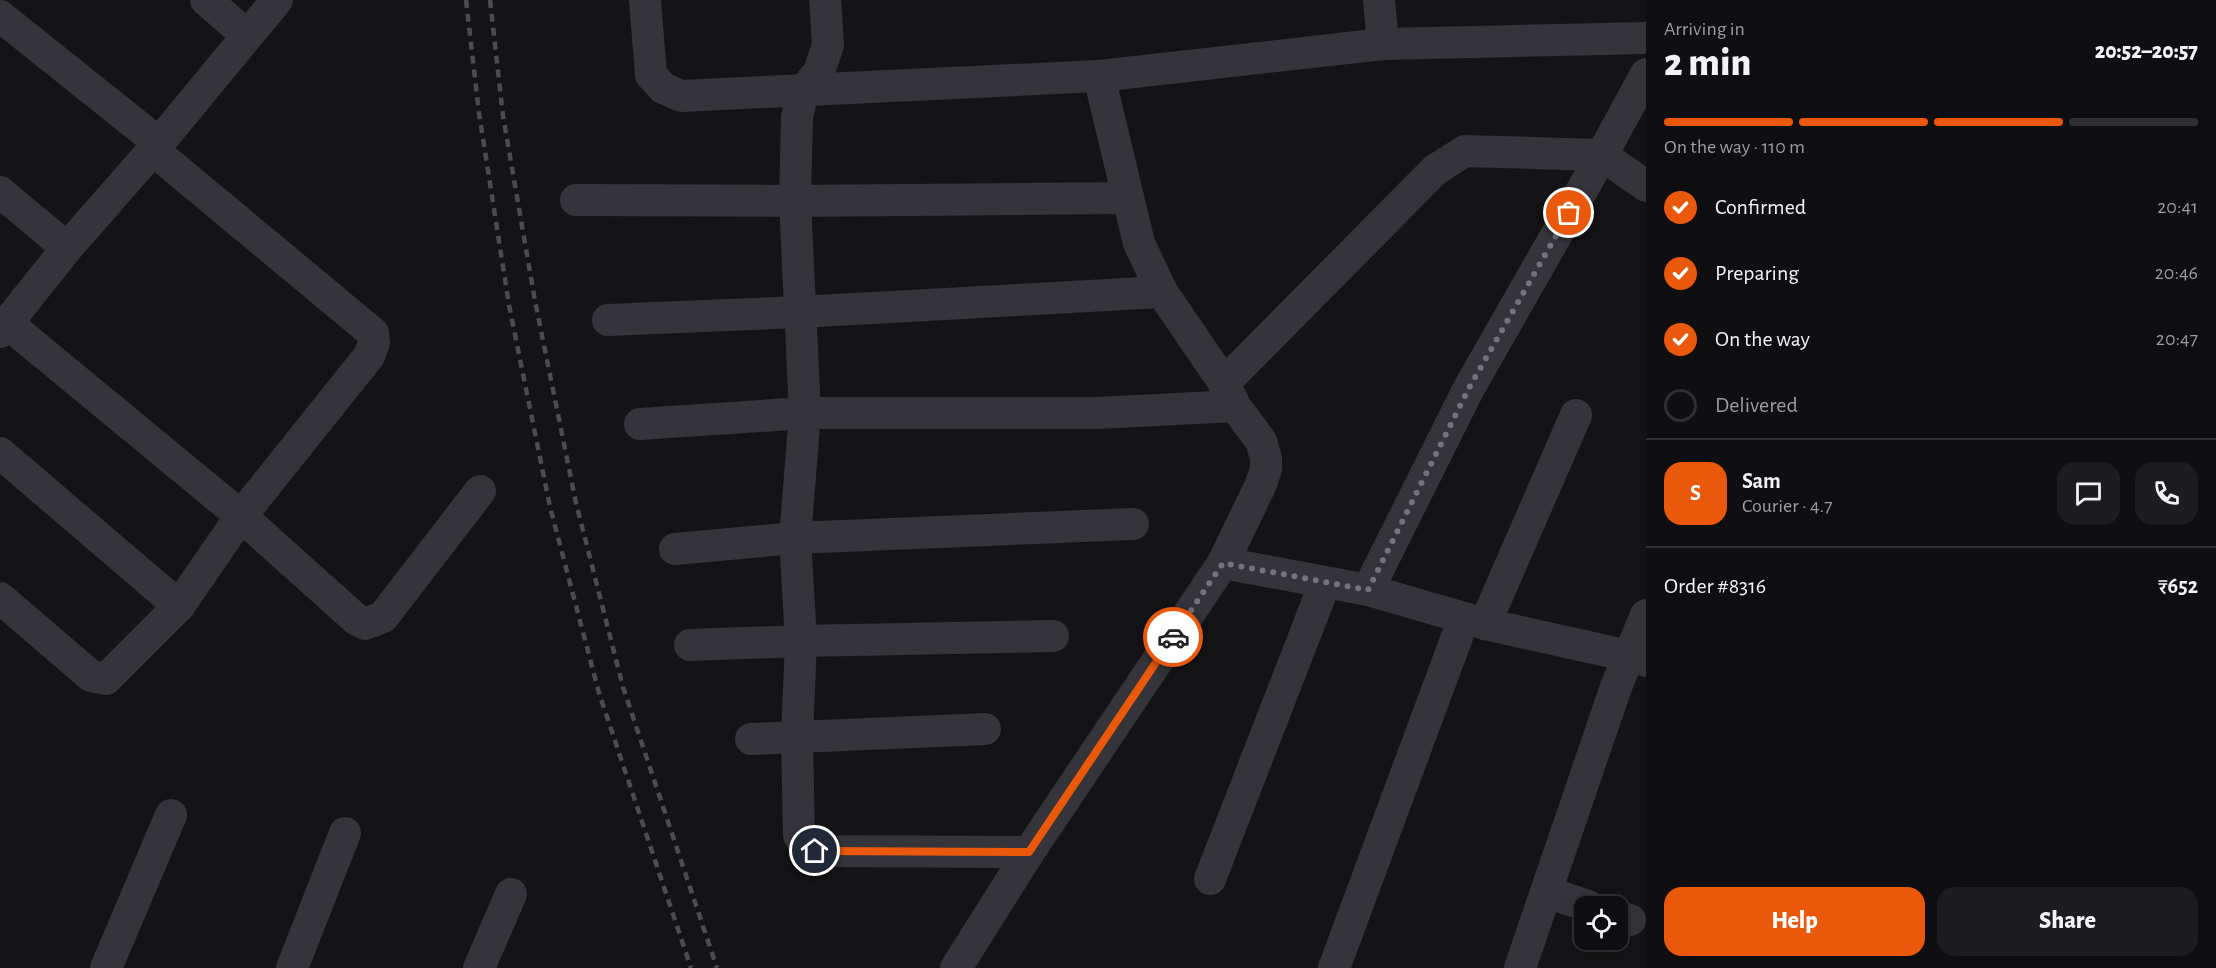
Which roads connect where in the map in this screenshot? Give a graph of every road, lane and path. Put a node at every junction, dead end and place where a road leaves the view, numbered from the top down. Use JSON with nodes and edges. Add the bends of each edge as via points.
{"nodes":[{"id":1,"x":206,"y":0,"type":"edge"},
{"id":2,"x":278,"y":0,"type":"edge"},
{"id":3,"x":645,"y":0,"type":"edge"},
{"id":4,"x":825,"y":0,"type":"edge"},
{"id":5,"x":1379,"y":0,"type":"edge"},
{"id":6,"x":0,"y":16,"type":"edge"},
{"id":7,"x":247,"y":35,"type":"junction"},
{"id":8,"x":1646,"y":38,"type":"edge"},
{"id":9,"x":1383,"y":44,"type":"junction"},
{"id":10,"x":1646,"y":74,"type":"edge"},
{"id":11,"x":1099,"y":76,"type":"junction"},
{"id":12,"x":803,"y":91,"type":"junction"},
{"id":13,"x":156,"y":147,"type":"junction"},
{"id":14,"x":1602,"y":155,"type":"junction"},
{"id":15,"x":1646,"y":186,"type":"edge"},
{"id":16,"x":0,"y":192,"type":"edge"},
{"id":17,"x":1128,"y":198,"type":"junction"},
{"id":18,"x":576,"y":200,"type":"dead end"},
{"id":19,"x":795,"y":201,"type":"junction"},
{"id":20,"x":67,"y":248,"type":"junction"},
{"id":21,"x":1162,"y":292,"type":"junction"},
{"id":22,"x":800,"y":312,"type":"junction"},
{"id":23,"x":608,"y":320,"type":"dead end"},
{"id":24,"x":4,"y":328,"type":"edge"},
{"id":25,"x":1230,"y":394,"type":"junction"},
{"id":26,"x":806,"y":413,"type":"junction"},
{"id":27,"x":1576,"y":416,"type":"dead end"},
{"id":28,"x":640,"y":424,"type":"dead end"},
{"id":29,"x":0,"y":453,"type":"edge"},
{"id":30,"x":480,"y":490,"type":"dead end"},
{"id":31,"x":241,"y":516,"type":"junction"},
{"id":32,"x":1133,"y":524,"type":"dead end"},
{"id":33,"x":795,"y":538,"type":"junction"},
{"id":34,"x":675,"y":549,"type":"dead end"},
{"id":35,"x":1223,"y":563,"type":"junction"},
{"id":36,"x":1325,"y":583,"type":"junction"},
{"id":37,"x":1368,"y":590,"type":"junction"},
{"id":38,"x":0,"y":598,"type":"edge"},
{"id":39,"x":179,"y":606,"type":"junction"},
{"id":40,"x":1646,"y":615,"type":"edge"},
{"id":41,"x":1474,"y":621,"type":"junction"},
{"id":42,"x":1053,"y":636,"type":"dead end"},
{"id":43,"x":801,"y":640,"type":"junction"},
{"id":44,"x":690,"y":645,"type":"dead end"},
{"id":45,"x":1637,"y":659,"type":"edge"},
{"id":46,"x":985,"y":729,"type":"dead end"},
{"id":47,"x":797,"y":738,"type":"junction"},
{"id":48,"x":752,"y":739,"type":"dead end"},
{"id":49,"x":171,"y":815,"type":"dead end"},
{"id":50,"x":345,"y":833,"type":"dead end"},
{"id":51,"x":1029,"y":852,"type":"junction"},
{"id":52,"x":1210,"y":879,"type":"dead end"},
{"id":53,"x":1546,"y":892,"type":"junction"},
{"id":54,"x":511,"y":894,"type":"dead end"},
{"id":55,"x":1574,"y":901,"type":"edge"},
{"id":56,"x":106,"y":968,"type":"edge"},
{"id":57,"x":292,"y":968,"type":"edge"},
{"id":58,"x":479,"y":968,"type":"edge"},
{"id":59,"x":956,"y":968,"type":"edge"},
{"id":60,"x":1334,"y":968,"type":"edge"},
{"id":61,"x":1520,"y":968,"type":"edge"}],
"edges":[{"from":1,"to":7,"type":"street"},
{"from":2,"to":7,"type":"street"},
{"from":3,"to":12,"type":"street","via":[[651,75],[663,88],[681,96]]},
{"from":4,"to":12,"type":"street","via":[[828,45],[819,72]]},
{"from":5,"to":9,"type":"street"},
{"from":6,"to":13,"type":"street"},
{"from":7,"to":13,"type":"street"},
{"from":8,"to":9,"type":"street"},
{"from":9,"to":11,"type":"street"},
{"from":10,"to":14,"type":"street"},
{"from":11,"to":12,"type":"street"},
{"from":11,"to":17,"type":"street"},
{"from":12,"to":19,"type":"street","via":[[797,117]]},
{"from":13,"to":20,"type":"street"},
{"from":13,"to":31,"type":"street","via":[[373,333],[369,356]]},
{"from":14,"to":15,"type":"street"},
{"from":14,"to":25,"type":"street","via":[[1465,151],[1435,170]]},
{"from":14,"to":37,"type":"street","via":[[1469,388]]},
{"from":16,"to":20,"type":"street"},
{"from":17,"to":19,"type":"street"},
{"from":17,"to":21,"type":"street","via":[[1139,243]]},
{"from":18,"to":19,"type":"street"},
{"from":19,"to":22,"type":"street"},
{"from":20,"to":24,"type":"street"},
{"from":21,"to":22,"type":"street"},
{"from":21,"to":25,"type":"street"},
{"from":22,"to":23,"type":"street"},
{"from":22,"to":26,"type":"street"},
{"from":24,"to":31,"type":"street"},
{"from":25,"to":26,"type":"street","via":[[1097,413]]},
{"from":25,"to":35,"type":"street","via":[[1261,441],[1266,469]]},
{"from":26,"to":28,"type":"street"},
{"from":26,"to":33,"type":"street"},
{"from":27,"to":41,"type":"street"},
{"from":29,"to":39,"type":"street"},
{"from":30,"to":31,"type":"street","via":[[383,617],[365,624]]},
{"from":31,"to":39,"type":"street"},
{"from":32,"to":33,"type":"street"},
{"from":33,"to":34,"type":"street"},
{"from":33,"to":43,"type":"street"},
{"from":35,"to":36,"type":"street"},
{"from":35,"to":51,"type":"street"},
{"from":36,"to":37,"type":"street"},
{"from":36,"to":52,"type":"street"},
{"from":37,"to":41,"type":"street"},
{"from":38,"to":39,"type":"street","via":[[99,679],[106,679],[119,668]]},
{"from":40,"to":45,"type":"street"},
{"from":41,"to":45,"type":"street"},
{"from":41,"to":60,"type":"street"},
{"from":42,"to":43,"type":"street"},
{"from":43,"to":44,"type":"street"},
{"from":43,"to":47,"type":"street"},
{"from":45,"to":53,"type":"street","via":[[1616,687]]},
{"from":46,"to":47,"type":"street"},
{"from":47,"to":48,"type":"street"},
{"from":47,"to":51,"type":"street","via":[[799,835],[805,848]]},
{"from":49,"to":56,"type":"street"},
{"from":50,"to":57,"type":"street"},
{"from":51,"to":59,"type":"street"},
{"from":53,"to":55,"type":"street"},
{"from":53,"to":61,"type":"street"},
{"from":54,"to":58,"type":"street"}]}
